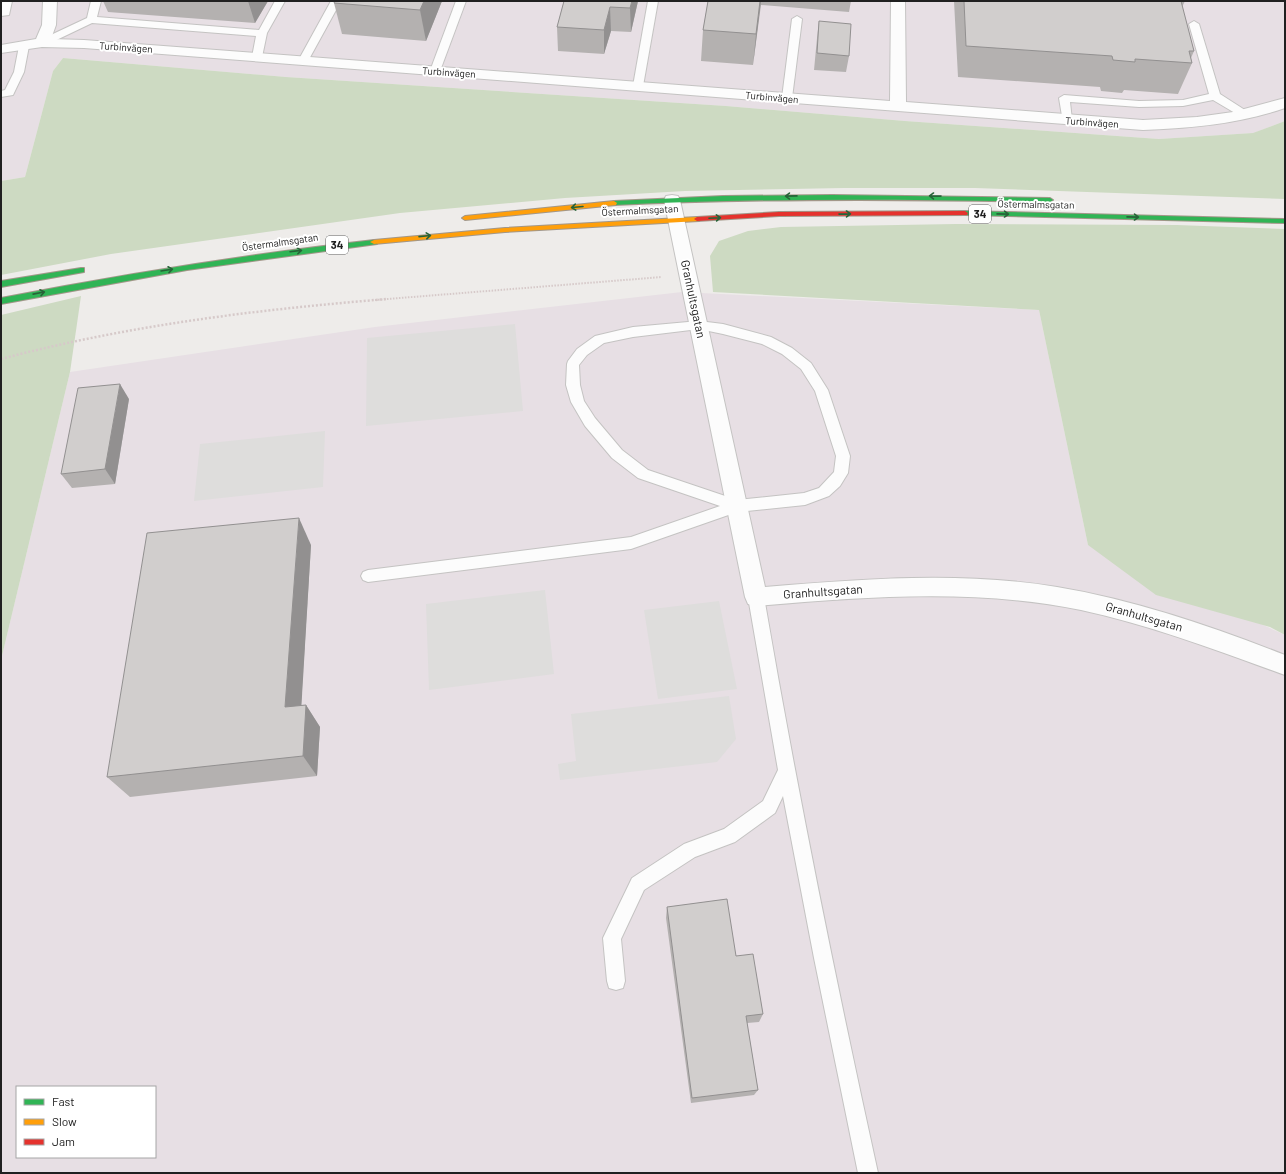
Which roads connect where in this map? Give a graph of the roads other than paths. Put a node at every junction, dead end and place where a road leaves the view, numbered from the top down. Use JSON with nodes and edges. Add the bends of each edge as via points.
{"nodes":[{"id":1,"x":8,"y":1,"type":"edge"},
{"id":2,"x":50,"y":1,"type":"edge"},
{"id":3,"x":96,"y":1,"type":"edge"},
{"id":4,"x":280,"y":1,"type":"edge"},
{"id":5,"x":336,"y":1,"type":"edge"},
{"id":6,"x":461,"y":1,"type":"edge"},
{"id":7,"x":653,"y":1,"type":"edge"},
{"id":8,"x":898,"y":1,"type":"edge"},
{"id":9,"x":3,"y":16,"type":"edge"},
{"id":10,"x":797,"y":19,"type":"dead end"},
{"id":11,"x":91,"y":20,"type":"junction"},
{"id":12,"x":1194,"y":24,"type":"dead end"},
{"id":13,"x":262,"y":33,"type":"junction"},
{"id":14,"x":42,"y":43,"type":"junction"},
{"id":15,"x":24,"y":46,"type":"junction"},
{"id":16,"x":1,"y":49,"type":"edge"},
{"id":17,"x":257,"y":57,"type":"junction"},
{"id":18,"x":303,"y":61,"type":"junction"},
{"id":19,"x":435,"y":71,"type":"junction"},
{"id":20,"x":638,"y":86,"type":"junction"},
{"id":21,"x":1,"y":94,"type":"edge"},
{"id":22,"x":1215,"y":96,"type":"junction"},
{"id":23,"x":787,"y":98,"type":"junction"},
{"id":24,"x":1285,"y":103,"type":"edge"},
{"id":25,"x":898,"y":107,"type":"junction"},
{"id":26,"x":1244,"y":114,"type":"junction"},
{"id":27,"x":1067,"y":120,"type":"junction"},
{"id":28,"x":1060,"y":200,"type":"dead end"},
{"id":29,"x":674,"y":210,"type":"junction"},
{"id":30,"x":452,"y":219,"type":"dead end"},
{"id":31,"x":1285,"y":221,"type":"edge"},
{"id":32,"x":89,"y":269,"type":"dead end"},
{"id":33,"x":1,"y":284,"type":"edge"},
{"id":34,"x":1,"y":302,"type":"edge"},
{"id":35,"x":699,"y":325,"type":"junction"},
{"id":36,"x":737,"y":506,"type":"junction"},
{"id":37,"x":368,"y":576,"type":"dead end"},
{"id":38,"x":756,"y":597,"type":"junction"},
{"id":39,"x":1285,"y":665,"type":"edge"},
{"id":40,"x":785,"y":773,"type":"junction"},
{"id":41,"x":616,"y":981,"type":"dead end"},
{"id":42,"x":868,"y":1173,"type":"edge"}],
"edges":[{"from":1,"to":9,"type":"lane"},
{"from":2,"to":14,"type":"street","via":[[48,24]]},
{"from":3,"to":11,"type":"lane"},
{"from":4,"to":13,"type":"lane"},
{"from":5,"to":18,"type":"lane"},
{"from":6,"to":19,"type":"lane"},
{"from":7,"to":20,"type":"lane"},
{"from":8,"to":25,"type":"street"},
{"from":10,"to":23,"type":"lane"},
{"from":11,"to":13,"type":"lane"},
{"from":11,"to":14,"type":"lane"},
{"from":12,"to":22,"type":"lane"},
{"from":13,"to":17,"type":"lane"},
{"from":14,"to":15,"type":"street","name":"Turbinvägen"},
{"from":14,"to":17,"type":"street","name":"Turbinvägen"},
{"from":15,"to":16,"type":"street","name":"Turbinvägen"},
{"from":15,"to":21,"type":"lane","via":[[19,72],[9,93]]},
{"from":17,"to":18,"type":"street","name":"Turbinvägen"},
{"from":18,"to":19,"type":"street","name":"Turbinvägen"},
{"from":19,"to":20,"type":"street","name":"Turbinvägen"},
{"from":20,"to":23,"type":"street","name":"Turbinvägen"},
{"from":22,"to":26,"type":"lane"},
{"from":22,"to":27,"type":"lane","via":[[1183,104],[1139,104],[1064,98]]},
{"from":23,"to":25,"type":"street","name":"Turbinvägen"},
{"from":24,"to":26,"type":"street","name":"Turbinvägen"},
{"from":25,"to":27,"type":"street","name":"Turbinvägen"},
{"from":26,"to":27,"type":"street","name":"Turbinvägen","via":[[1176,124],[1143,125]]},
{"from":28,"to":29,"type":"main road","name":"Östermalmsgatan","number":"34","one_way":true,"via":[[865,195],[775,196]]},
{"from":29,"to":30,"type":"main road","name":"Östermalmsgatan","number":"34","one_way":true,"via":[[598,205]]},
{"from":29,"to":31,"type":"main road","name":"Östermalmsgatan","number":"34","one_way":true,"via":[[778,214],[1020,214]]},
{"from":34,"to":29,"type":"main road","name":"Östermalmsgatan","number":"34","one_way":true,"via":[[118,278],[246,257],[360,242]]},
{"from":29,"to":35,"type":"street","name":"Granhultsgatan"},
{"from":32,"to":33,"type":"main road"},
{"from":35,"to":36,"type":"street","name":"Granhultsgatan"},
{"from":35,"to":36,"type":"lane","via":[[723,328],[766,340],[786,350],[806,366],[821,390],[843,456],[841,473],[824,492],[805,499]]},
{"from":35,"to":36,"type":"lane","via":[[633,332],[600,339],[582,352],[573,364],[573,385],[578,402],[590,422],[617,454],[643,474]]},
{"from":36,"to":37,"type":"lane","via":[[631,542]]},
{"from":36,"to":38,"type":"street","name":"Granhultsgatan"},
{"from":38,"to":39,"type":"street","name":"Granhultsgatan","via":[[904,587],[1000,590],[1103,606],[1207,636]]},
{"from":38,"to":40,"type":"lane"},
{"from":40,"to":41,"type":"lane","via":[[769,807],[729,836],[690,850],[638,884],[612,938]]},
{"from":40,"to":42,"type":"lane"}]}
